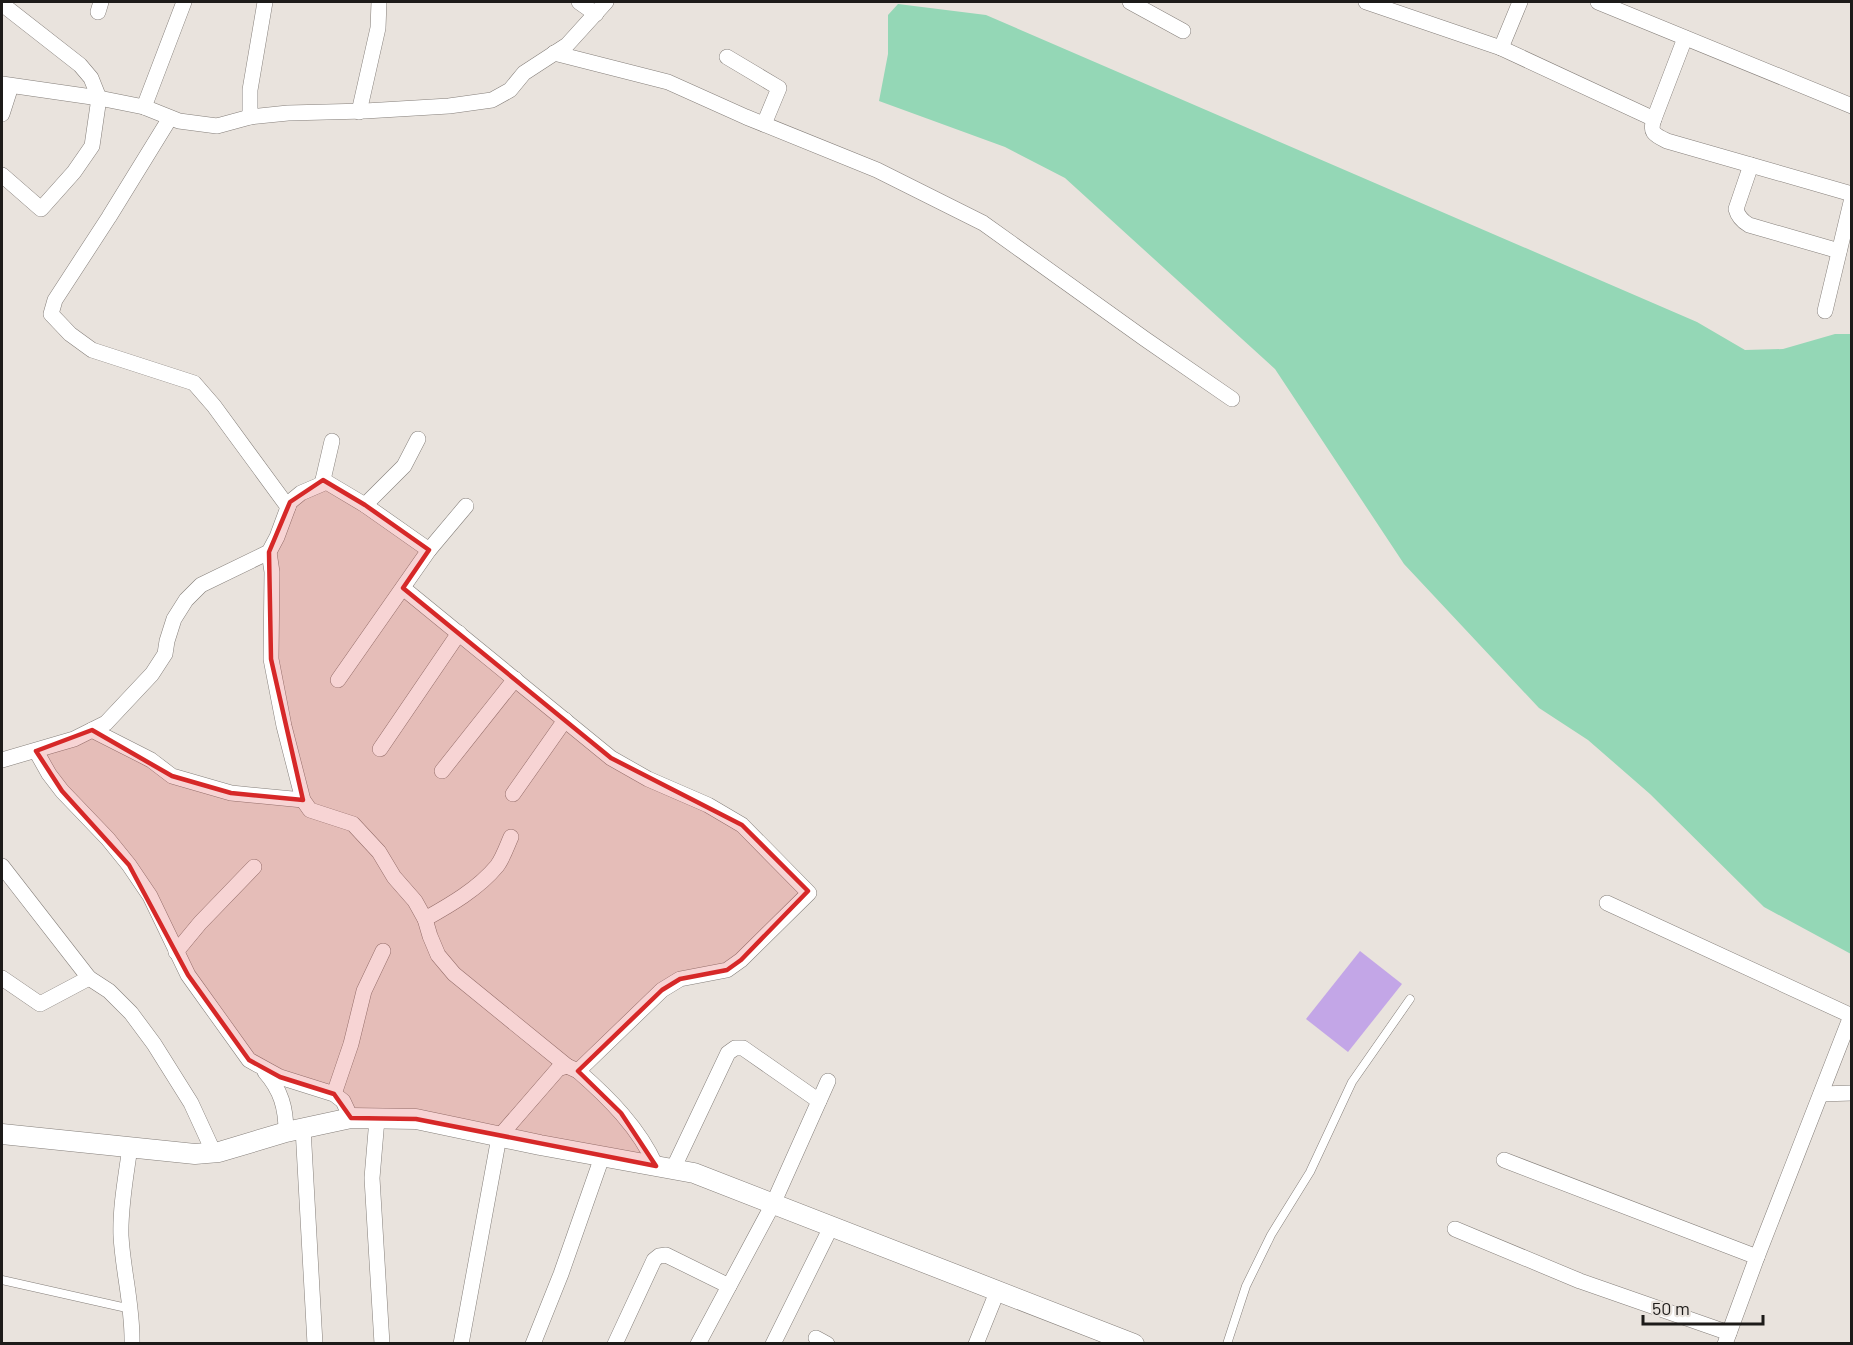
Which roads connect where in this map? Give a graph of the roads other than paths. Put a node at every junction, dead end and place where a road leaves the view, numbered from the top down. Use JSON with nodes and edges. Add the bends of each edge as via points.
{"nodes":[{"id":1,"x":184,"y":2,"type":"edge"},
{"id":2,"x":265,"y":2,"type":"edge"},
{"id":3,"x":379,"y":2,"type":"edge"},
{"id":4,"x":579,"y":2,"type":"edge"},
{"id":5,"x":606,"y":2,"type":"edge"},
{"id":6,"x":1130,"y":2,"type":"edge"},
{"id":7,"x":1366,"y":2,"type":"edge"},
{"id":8,"x":1520,"y":2,"type":"edge"},
{"id":9,"x":1598,"y":2,"type":"edge"},
{"id":10,"x":2,"y":4,"type":"edge"},
{"id":11,"x":596,"y":14,"type":"junction"},
{"id":12,"x":1183,"y":31,"type":"dead end"},
{"id":13,"x":1685,"y":38,"type":"junction"},
{"id":14,"x":1501,"y":48,"type":"junction"},
{"id":15,"x":554,"y":53,"type":"junction"},
{"id":16,"x":727,"y":57,"type":"dead end"},
{"id":17,"x":6,"y":85,"type":"edge"},
{"id":18,"x":99,"y":98,"type":"junction"},
{"id":19,"x":1851,"y":106,"type":"edge"},
{"id":20,"x":144,"y":107,"type":"junction"},
{"id":21,"x":360,"y":112,"type":"junction"},
{"id":22,"x":2,"y":114,"type":"edge"},
{"id":23,"x":250,"y":117,"type":"junction"},
{"id":24,"x":170,"y":118,"type":"junction"},
{"id":25,"x":1654,"y":119,"type":"junction"},
{"id":26,"x":764,"y":124,"type":"junction"},
{"id":27,"x":1751,"y":165,"type":"junction"},
{"id":28,"x":2,"y":175,"type":"edge"},
{"id":29,"x":1851,"y":196,"type":"edge"},
{"id":30,"x":1839,"y":251,"type":"junction"},
{"id":31,"x":1825,"y":311,"type":"dead end"},
{"id":32,"x":1232,"y":399,"type":"dead end"},
{"id":33,"x":418,"y":439,"type":"dead end"},
{"id":34,"x":332,"y":441,"type":"dead end"},
{"id":35,"x":323,"y":480,"type":"junction"},
{"id":36,"x":365,"y":506,"type":"junction"},
{"id":37,"x":466,"y":506,"type":"dead end"},
{"id":38,"x":288,"y":507,"type":"junction"},
{"id":39,"x":429,"y":550,"type":"junction"},
{"id":40,"x":269,"y":552,"type":"junction"},
{"id":41,"x":403,"y":588,"type":"junction"},
{"id":42,"x":459,"y":633,"type":"junction"},
{"id":43,"x":515,"y":678,"type":"junction"},
{"id":44,"x":338,"y":680,"type":"dead end"},
{"id":45,"x":565,"y":720,"type":"junction"},
{"id":46,"x":92,"y":730,"type":"junction"},
{"id":47,"x":380,"y":749,"type":"dead end"},
{"id":48,"x":36,"y":751,"type":"junction"},
{"id":49,"x":2,"y":760,"type":"edge"},
{"id":50,"x":442,"y":771,"type":"dead end"},
{"id":51,"x":513,"y":794,"type":"dead end"},
{"id":52,"x":303,"y":800,"type":"junction"},
{"id":53,"x":511,"y":837,"type":"dead end"},
{"id":54,"x":2,"y":866,"type":"edge"},
{"id":55,"x":254,"y":867,"type":"dead end"},
{"id":56,"x":1607,"y":903,"type":"dead end"},
{"id":57,"x":425,"y":919,"type":"junction"},
{"id":58,"x":383,"y":951,"type":"dead end"},
{"id":59,"x":176,"y":952,"type":"junction"},
{"id":60,"x":2,"y":978,"type":"edge"},
{"id":61,"x":89,"y":978,"type":"junction"},
{"id":62,"x":1410,"y":999,"type":"dead end"},
{"id":63,"x":1851,"y":1016,"type":"edge"},
{"id":64,"x":262,"y":1067,"type":"junction"},
{"id":65,"x":572,"y":1068,"type":"junction"},
{"id":66,"x":828,"y":1081,"type":"dead end"},
{"id":67,"x":1851,"y":1093,"type":"edge"},
{"id":68,"x":334,"y":1094,"type":"junction"},
{"id":69,"x":1821,"y":1094,"type":"junction"},
{"id":70,"x":819,"y":1101,"type":"junction"},
{"id":71,"x":351,"y":1118,"type":"junction"},
{"id":72,"x":377,"y":1119,"type":"junction"},
{"id":73,"x":295,"y":1130,"type":"junction"},
{"id":74,"x":2,"y":1134,"type":"edge"},
{"id":75,"x":499,"y":1137,"type":"junction"},
{"id":76,"x":130,"y":1147,"type":"junction"},
{"id":77,"x":214,"y":1153,"type":"junction"},
{"id":78,"x":602,"y":1157,"type":"junction"},
{"id":79,"x":1504,"y":1160,"type":"dead end"},
{"id":80,"x":664,"y":1168,"type":"junction"},
{"id":81,"x":772,"y":1204,"type":"junction"},
{"id":82,"x":831,"y":1227,"type":"junction"},
{"id":83,"x":1455,"y":1229,"type":"dead end"},
{"id":84,"x":1757,"y":1257,"type":"junction"},
{"id":85,"x":2,"y":1280,"type":"edge"},
{"id":86,"x":729,"y":1286,"type":"junction"},
{"id":87,"x":997,"y":1292,"type":"junction"},
{"id":88,"x":130,"y":1309,"type":"junction"},
{"id":89,"x":1727,"y":1338,"type":"edge"},
{"id":90,"x":132,"y":1344,"type":"edge"},
{"id":91,"x":315,"y":1344,"type":"edge"},
{"id":92,"x":382,"y":1344,"type":"edge"},
{"id":93,"x":461,"y":1344,"type":"edge"},
{"id":94,"x":533,"y":1344,"type":"edge"},
{"id":95,"x":615,"y":1344,"type":"edge"},
{"id":96,"x":698,"y":1344,"type":"edge"},
{"id":97,"x":772,"y":1344,"type":"edge"},
{"id":98,"x":976,"y":1344,"type":"edge"},
{"id":99,"x":1134,"y":1344,"type":"edge"},
{"id":100,"x":1227,"y":1344,"type":"edge"}],
"edges":[{"from":1,"to":20,"type":"street"},
{"from":2,"to":23,"type":"street","via":[[250,90]]},
{"from":3,"to":21,"type":"street","via":[[378,28]]},
{"from":4,"to":11,"type":"street"},
{"from":5,"to":11,"type":"street"},
{"from":6,"to":12,"type":"street"},
{"from":7,"to":14,"type":"street"},
{"from":8,"to":14,"type":"street"},
{"from":9,"to":13,"type":"street"},
{"from":10,"to":18,"type":"street","via":[[80,65],[91,78]]},
{"from":11,"to":15,"type":"street"},
{"from":13,"to":19,"type":"street"},
{"from":13,"to":25,"type":"street"},
{"from":14,"to":25,"type":"street"},
{"from":15,"to":21,"type":"street","via":[[492,100]]},
{"from":15,"to":26,"type":"street","via":[[668,81]]},
{"from":16,"to":26,"type":"street","via":[[779,88]]},
{"from":17,"to":18,"type":"street"},
{"from":17,"to":22,"type":"street"},
{"from":18,"to":20,"type":"street"},
{"from":18,"to":28,"type":"street","via":[[92,146],[41,209]]},
{"from":20,"to":24,"type":"street"},
{"from":21,"to":23,"type":"street"},
{"from":23,"to":24,"type":"street","via":[[217,126]]},
{"from":24,"to":38,"type":"street","via":[[55,300],[51,314],[92,350],[194,383]]},
{"from":25,"to":27,"type":"street","via":[[1651,127],[1659,137]]},
{"from":26,"to":32,"type":"street","via":[[877,171],[983,223]]},
{"from":27,"to":29,"type":"street"},
{"from":27,"to":30,"type":"street","via":[[1736,209],[1743,221]]},
{"from":29,"to":30,"type":"street"},
{"from":30,"to":31,"type":"street"},
{"from":33,"to":36,"type":"street","via":[[404,466]]},
{"from":34,"to":35,"type":"street"},
{"from":35,"to":36,"type":"street"},
{"from":35,"to":38,"type":"street","via":[[301,493]]},
{"from":36,"to":39,"type":"street"},
{"from":37,"to":39,"type":"street"},
{"from":38,"to":40,"type":"street"},
{"from":39,"to":41,"type":"street"},
{"from":40,"to":46,"type":"street","via":[[201,585],[186,600],[174,619],[165,654],[152,674],[106,723]]},
{"from":40,"to":52,"type":"street","via":[[271,659]]},
{"from":41,"to":42,"type":"street"},
{"from":41,"to":44,"type":"street"},
{"from":42,"to":43,"type":"street"},
{"from":42,"to":47,"type":"street"},
{"from":43,"to":45,"type":"street"},
{"from":43,"to":50,"type":"street"},
{"from":45,"to":51,"type":"street"},
{"from":45,"to":65,"type":"street","via":[[611,758],[742,825],[809,893],[741,960],[727,970],[680,979],[662,990]]},
{"from":46,"to":48,"type":"street"},
{"from":46,"to":52,"type":"street","via":[[151,760],[172,776],[231,793]]},
{"from":48,"to":49,"type":"street"},
{"from":48,"to":59,"type":"street","via":[[62,791],[129,865],[150,896]]},
{"from":52,"to":57,"type":"street","via":[[310,810],[353,824],[379,852]]},
{"from":53,"to":57,"type":"street","via":[[498,865],[485,878]]},
{"from":54,"to":61,"type":"street"},
{"from":55,"to":59,"type":"street"},
{"from":56,"to":63,"type":"street"},
{"from":57,"to":65,"type":"street","via":[[438,955],[454,974]]},
{"from":58,"to":68,"type":"street","via":[[367,981]]},
{"from":59,"to":64,"type":"street","via":[[240,1048],[249,1060]]},
{"from":60,"to":61,"type":"street","via":[[40,1004]]},
{"from":61,"to":77,"type":"street","via":[[124,1006],[154,1044],[191,1103]]},
{"from":62,"to":100,"type":"lane","via":[[1352,1082],[1310,1172],[1271,1235],[1246,1286]]},
{"from":63,"to":69,"type":"street"},
{"from":64,"to":68,"type":"street","via":[[280,1077]]},
{"from":64,"to":73,"type":"street","via":[[276,1084]]},
{"from":65,"to":75,"type":"street","via":[[558,1069]]},
{"from":65,"to":80,"type":"street","via":[[621,1113]]},
{"from":66,"to":70,"type":"street"},
{"from":67,"to":69,"type":"street"},
{"from":68,"to":71,"type":"street","via":[[343,1101]]},
{"from":69,"to":84,"type":"street"},
{"from":70,"to":80,"type":"street","via":[[742,1048],[735,1048],[728,1053]]},
{"from":70,"to":81,"type":"street"},
{"from":71,"to":72,"type":"street"},
{"from":71,"to":73,"type":"street"},
{"from":72,"to":75,"type":"street","via":[[416,1119]]},
{"from":72,"to":92,"type":"street","via":[[372,1178]]},
{"from":73,"to":77,"type":"street"},
{"from":73,"to":91,"type":"street"},
{"from":74,"to":76,"type":"street"},
{"from":75,"to":78,"type":"street"},
{"from":75,"to":93,"type":"street"},
{"from":76,"to":77,"type":"street"},
{"from":76,"to":88,"type":"street","via":[[121,1238]]},
{"from":78,"to":80,"type":"street"},
{"from":78,"to":94,"type":"street"},
{"from":79,"to":84,"type":"street"},
{"from":80,"to":81,"type":"street","via":[[694,1173]]},
{"from":81,"to":82,"type":"street"},
{"from":81,"to":86,"type":"street"},
{"from":82,"to":87,"type":"street"},
{"from":82,"to":97,"type":"street"},
{"from":83,"to":89,"type":"street"},
{"from":84,"to":89,"type":"street"},
{"from":85,"to":88,"type":"lane"},
{"from":86,"to":95,"type":"street","via":[[666,1255],[659,1256]]},
{"from":86,"to":96,"type":"street"},
{"from":87,"to":98,"type":"street"},
{"from":87,"to":99,"type":"street"},
{"from":88,"to":90,"type":"street"}]}
